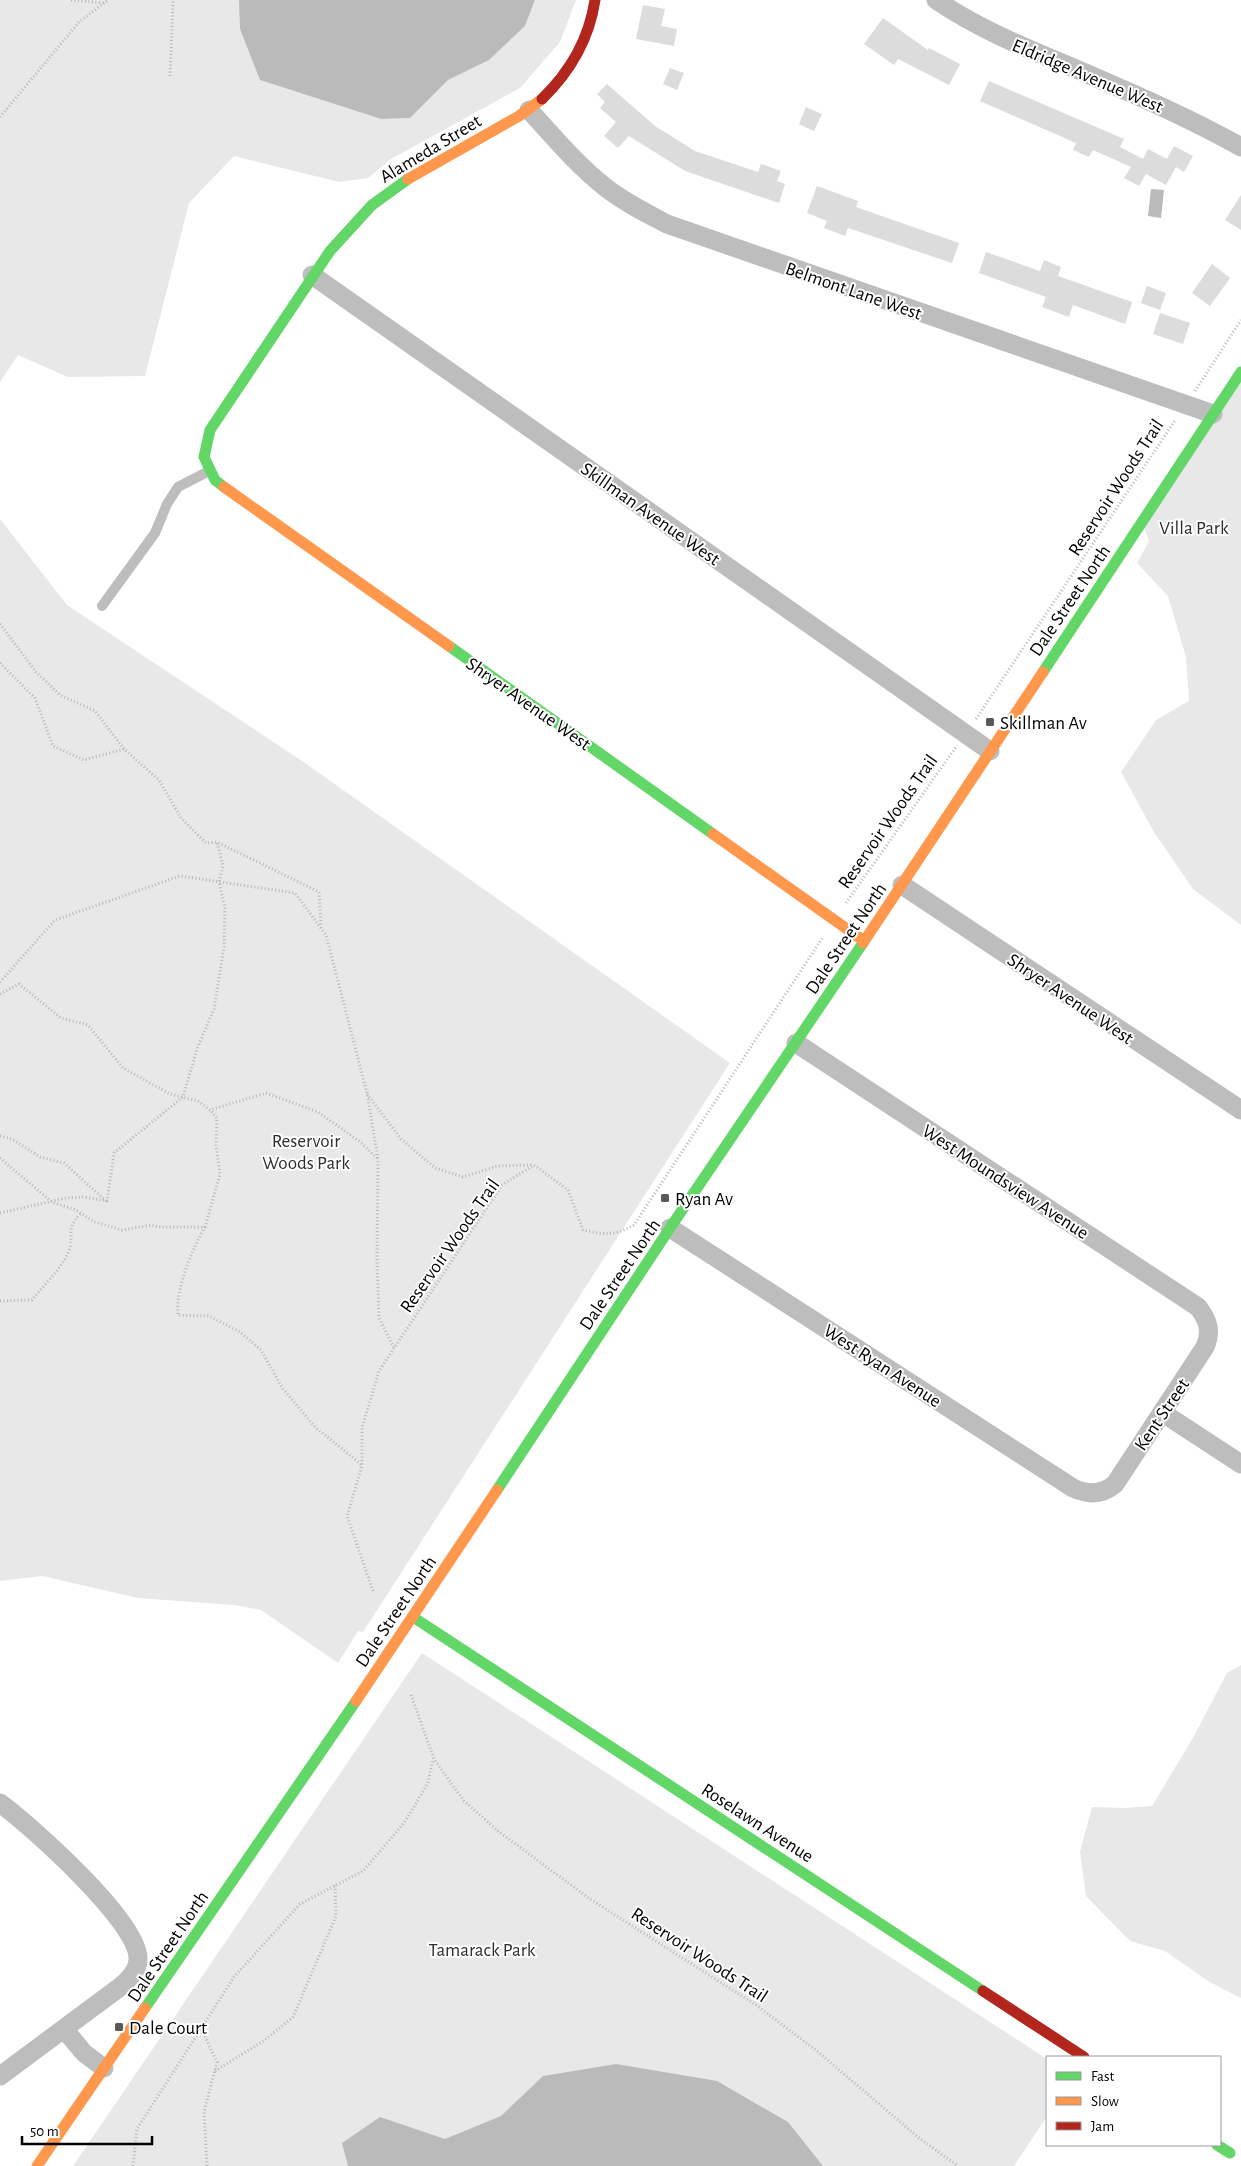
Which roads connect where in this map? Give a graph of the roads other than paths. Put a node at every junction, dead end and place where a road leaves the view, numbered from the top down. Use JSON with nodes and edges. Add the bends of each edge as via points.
{"nodes":[{"id":1,"x":595,"y":0,"type":"edge"},
{"id":2,"x":936,"y":0,"type":"edge"},
{"id":3,"x":529,"y":110,"type":"junction"},
{"id":4,"x":1241,"y":147,"type":"edge"},
{"id":5,"x":312,"y":274,"type":"junction"},
{"id":6,"x":1241,"y":372,"type":"edge"},
{"id":7,"x":1213,"y":414,"type":"junction"},
{"id":8,"x":204,"y":457,"type":"joint"},
{"id":9,"x":210,"y":470,"type":"junction"},
{"id":10,"x":102,"y":606,"type":"dead end"},
{"id":11,"x":990,"y":751,"type":"junction"},
{"id":12,"x":902,"y":885,"type":"junction"},
{"id":13,"x":864,"y":941,"type":"junction"},
{"id":14,"x":796,"y":1043,"type":"junction"},
{"id":15,"x":1241,"y":1110,"type":"edge"},
{"id":16,"x":670,"y":1228,"type":"junction"},
{"id":17,"x":1209,"y":1326,"type":"joint"},
{"id":18,"x":1163,"y":1413,"type":"junction"},
{"id":19,"x":1241,"y":1464,"type":"edge"},
{"id":20,"x":1099,"y":1493,"type":"joint"},
{"id":21,"x":413,"y":1617,"type":"junction"},
{"id":22,"x":0,"y":1803,"type":"edge"},
{"id":23,"x":64,"y":2029,"type":"junction"},
{"id":24,"x":1082,"y":2056,"type":"edge"},
{"id":25,"x":104,"y":2068,"type":"junction"},
{"id":26,"x":0,"y":2076,"type":"edge"},
{"id":27,"x":1219,"y":2146,"type":"edge"},
{"id":28,"x":1241,"y":2148,"type":"edge"},
{"id":29,"x":1230,"y":2153,"type":"junction"},
{"id":30,"x":37,"y":2166,"type":"edge"},
{"id":31,"x":1226,"y":2166,"type":"edge"}],
"edges":[{"from":1,"to":3,"type":"street","name":"Alameda Street","via":[[589,28],[567,72]]},
{"from":2,"to":4,"type":"street","name":"Eldridge Avenue West","via":[[987,30],[1199,124]]},
{"from":3,"to":5,"type":"street","name":"Alameda Street","via":[[431,164],[386,194],[358,219]]},
{"from":3,"to":7,"type":"street","name":"Belmont Lane West","via":[[605,187],[667,224]]},
{"from":5,"to":8,"type":"street","name":"Alameda Street","via":[[210,430]]},
{"from":5,"to":11,"type":"street","name":"Skillman Avenue West"},
{"from":6,"to":7,"type":"street","name":"Dale Street North"},
{"from":7,"to":11,"type":"street","name":"Dale Street North"},
{"from":8,"to":9,"type":"street","name":"Shryer Avenue West"},
{"from":9,"to":10,"type":"lane","via":[[178,487],[156,532]]},
{"from":9,"to":13,"type":"street","name":"Shryer Avenue West","via":[[215,480]]},
{"from":11,"to":12,"type":"street","name":"Dale Street North"},
{"from":12,"to":13,"type":"street","name":"Dale Street North"},
{"from":12,"to":15,"type":"street","name":"Shryer Avenue West"},
{"from":13,"to":14,"type":"street","name":"Dale Street North"},
{"from":14,"to":16,"type":"street","name":"Dale Street North"},
{"from":14,"to":17,"type":"street","name":"West Moundsview Avenue","via":[[1198,1307]]},
{"from":16,"to":20,"type":"street","name":"West Ryan Avenue","via":[[1072,1488]]},
{"from":16,"to":21,"type":"street","name":"Dale Street North"},
{"from":17,"to":18,"type":"street","name":"Kent Street","via":[[1205,1347]]},
{"from":18,"to":19,"type":"street"},
{"from":18,"to":20,"type":"street","name":"Kent Street","via":[[1115,1484]]},
{"from":21,"to":24,"type":"street","name":"Roselawn Avenue"},
{"from":21,"to":25,"type":"street","name":"Dale Street North"},
{"from":22,"to":23,"type":"street","via":[[79,1874],[133,1939],[139,1960],[132,1977]]},
{"from":23,"to":25,"type":"street","via":[[84,2053]]},
{"from":23,"to":26,"type":"street"},
{"from":25,"to":30,"type":"street","name":"Dale Street North"},
{"from":27,"to":29,"type":"street"},
{"from":28,"to":29,"type":"street"},
{"from":29,"to":31,"type":"street"}]}
